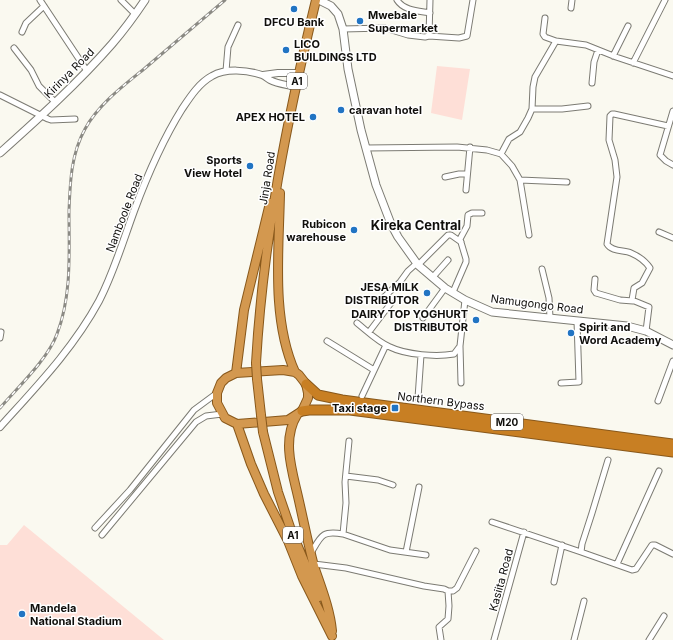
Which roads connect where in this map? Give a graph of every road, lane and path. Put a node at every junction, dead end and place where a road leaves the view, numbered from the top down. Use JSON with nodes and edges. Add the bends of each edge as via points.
{"nodes":[{"id":1,"x":40,"y":0,"type":"edge"},
{"id":2,"x":121,"y":0,"type":"edge"},
{"id":3,"x":145,"y":0,"type":"edge"},
{"id":4,"x":318,"y":0,"type":"edge"},
{"id":5,"x":397,"y":0,"type":"edge"},
{"id":6,"x":430,"y":0,"type":"edge"},
{"id":7,"x":473,"y":0,"type":"edge"},
{"id":8,"x":572,"y":0,"type":"edge"},
{"id":9,"x":665,"y":0,"type":"edge"},
{"id":10,"x":44,"y":6,"type":"junction"},
{"id":11,"x":571,"y":8,"type":"dead end"},
{"id":12,"x":430,"y":13,"type":"junction"},
{"id":13,"x":135,"y":14,"type":"junction"},
{"id":14,"x":545,"y":18,"type":"dead end"},
{"id":15,"x":238,"y":25,"type":"dead end"},
{"id":16,"x":628,"y":26,"type":"dead end"},
{"id":17,"x":344,"y":29,"type":"junction"},
{"id":18,"x":22,"y":32,"type":"dead end"},
{"id":19,"x":429,"y":36,"type":"junction"},
{"id":20,"x":556,"y":41,"type":"junction"},
{"id":21,"x":14,"y":48,"type":"dead end"},
{"id":22,"x":598,"y":50,"type":"junction"},
{"id":23,"x":613,"y":56,"type":"junction"},
{"id":24,"x":633,"y":63,"type":"junction"},
{"id":25,"x":87,"y":71,"type":"junction"},
{"id":26,"x":226,"y":71,"type":"junction"},
{"id":27,"x":299,"y":73,"type":"junction"},
{"id":28,"x":263,"y":75,"type":"junction"},
{"id":29,"x":673,"y":76,"type":"edge"},
{"id":30,"x":592,"y":83,"type":"dead end"},
{"id":31,"x":296,"y":87,"type":"junction"},
{"id":32,"x":0,"y":95,"type":"edge"},
{"id":33,"x":55,"y":102,"type":"junction"},
{"id":34,"x":588,"y":106,"type":"dead end"},
{"id":35,"x":532,"y":109,"type":"junction"},
{"id":36,"x":673,"y":111,"type":"edge"},
{"id":37,"x":41,"y":116,"type":"junction"},
{"id":38,"x":75,"y":119,"type":"dead end"},
{"id":39,"x":668,"y":126,"type":"junction"},
{"id":40,"x":470,"y":147,"type":"junction"},
{"id":41,"x":366,"y":148,"type":"junction"},
{"id":42,"x":0,"y":153,"type":"edge"},
{"id":43,"x":501,"y":154,"type":"junction"},
{"id":44,"x":281,"y":162,"type":"junction"},
{"id":45,"x":673,"y":165,"type":"edge"},
{"id":46,"x":467,"y":174,"type":"junction"},
{"id":47,"x":445,"y":177,"type":"dead end"},
{"id":48,"x":520,"y":180,"type":"junction"},
{"id":49,"x":567,"y":182,"type":"dead end"},
{"id":50,"x":466,"y":190,"type":"dead end"},
{"id":51,"x":482,"y":213,"type":"dead end"},
{"id":52,"x":659,"y":232,"type":"dead end"},
{"id":53,"x":529,"y":235,"type":"dead end"},
{"id":54,"x":673,"y":238,"type":"edge"},
{"id":55,"x":461,"y":242,"type":"junction"},
{"id":56,"x":448,"y":260,"type":"dead end"},
{"id":57,"x":418,"y":264,"type":"junction"},
{"id":58,"x":542,"y":269,"type":"dead end"},
{"id":59,"x":432,"y":278,"type":"junction"},
{"id":60,"x":595,"y":279,"type":"dead end"},
{"id":61,"x":445,"y":288,"type":"junction"},
{"id":62,"x":453,"y":292,"type":"junction"},
{"id":63,"x":384,"y":297,"type":"dead end"},
{"id":64,"x":465,"y":300,"type":"junction"},
{"id":65,"x":632,"y":301,"type":"junction"},
{"id":66,"x":391,"y":303,"type":"dead end"},
{"id":67,"x":423,"y":318,"type":"dead end"},
{"id":68,"x":550,"y":318,"type":"junction"},
{"id":69,"x":578,"y":321,"type":"junction"},
{"id":70,"x":357,"y":323,"type":"dead end"},
{"id":71,"x":646,"y":331,"type":"junction"},
{"id":72,"x":369,"y":332,"type":"junction"},
{"id":73,"x":326,"y":341,"type":"dead end"},
{"id":74,"x":386,"y":345,"type":"junction"},
{"id":75,"x":673,"y":345,"type":"edge"},
{"id":76,"x":460,"y":346,"type":"junction"},
{"id":77,"x":421,"y":355,"type":"junction"},
{"id":78,"x":673,"y":361,"type":"edge"},
{"id":79,"x":374,"y":370,"type":"junction"},
{"id":80,"x":295,"y":372,"type":"junction"},
{"id":81,"x":236,"y":373,"type":"junction"},
{"id":82,"x":461,"y":383,"type":"dead end"},
{"id":83,"x":561,"y":383,"type":"dead end"},
{"id":84,"x":306,"y":384,"type":"junction"},
{"id":85,"x":217,"y":393,"type":"junction"},
{"id":86,"x":362,"y":396,"type":"dead end"},
{"id":87,"x":418,"y":398,"type":"dead end"},
{"id":88,"x":658,"y":400,"type":"dead end"},
{"id":89,"x":300,"y":413,"type":"junction"},
{"id":90,"x":222,"y":414,"type":"junction"},
{"id":91,"x":237,"y":424,"type":"junction"},
{"id":92,"x":0,"y":427,"type":"edge"},
{"id":93,"x":349,"y":441,"type":"dead end"},
{"id":94,"x":673,"y":444,"type":"edge"},
{"id":95,"x":673,"y":452,"type":"edge"},
{"id":96,"x":608,"y":460,"type":"dead end"},
{"id":97,"x":659,"y":471,"type":"dead end"},
{"id":98,"x":346,"y":476,"type":"junction"},
{"id":99,"x":393,"y":485,"type":"dead end"},
{"id":100,"x":420,"y":488,"type":"dead end"},
{"id":101,"x":492,"y":522,"type":"dead end"},
{"id":102,"x":96,"y":528,"type":"dead end"},
{"id":103,"x":524,"y":532,"type":"junction"},
{"id":104,"x":343,"y":534,"type":"junction"},
{"id":105,"x":102,"y":535,"type":"dead end"},
{"id":106,"x":562,"y":545,"type":"junction"},
{"id":107,"x":476,"y":551,"type":"dead end"},
{"id":108,"x":406,"y":552,"type":"junction"},
{"id":109,"x":581,"y":552,"type":"junction"},
{"id":110,"x":311,"y":553,"type":"junction"},
{"id":111,"x":673,"y":554,"type":"edge"},
{"id":112,"x":426,"y":555,"type":"dead end"},
{"id":113,"x":314,"y":564,"type":"junction"},
{"id":114,"x":618,"y":564,"type":"junction"},
{"id":115,"x":554,"y":582,"type":"dead end"},
{"id":116,"x":448,"y":591,"type":"junction"},
{"id":117,"x":584,"y":601,"type":"dead end"},
{"id":118,"x":664,"y":616,"type":"dead end"},
{"id":119,"x":332,"y":638,"type":"edge"},
{"id":120,"x":441,"y":640,"type":"edge"},
{"id":121,"x":494,"y":640,"type":"edge"},
{"id":122,"x":574,"y":640,"type":"edge"},
{"id":123,"x":649,"y":640,"type":"edge"}],
"edges":[{"from":1,"to":10,"type":"street"},
{"from":2,"to":13,"type":"street"},
{"from":3,"to":13,"type":"main road","name":"Kirinya Road"},
{"from":4,"to":17,"type":"main road","name":"Namugongo Road","via":[[335,9]]},
{"from":4,"to":27,"type":"highway","name":"Jinja Road","number":"A1"},
{"from":5,"to":12,"type":"street","via":[[409,9]]},
{"from":6,"to":12,"type":"street"},
{"from":7,"to":19,"type":"street","via":[[467,36]]},
{"from":8,"to":11,"type":"street"},
{"from":9,"to":24,"type":"street"},
{"from":10,"to":18,"type":"street","via":[[26,23]]},
{"from":10,"to":25,"type":"street"},
{"from":12,"to":19,"type":"street"},
{"from":13,"to":25,"type":"main road","name":"Kirinya Road"},
{"from":14,"to":20,"type":"street","via":[[543,34]]},
{"from":15,"to":26,"type":"street","via":[[228,47]]},
{"from":16,"to":23,"type":"street"},
{"from":17,"to":19,"type":"street","via":[[385,28],[408,35]]},
{"from":17,"to":41,"type":"main road","name":"Namugongo Road","via":[[348,69]]},
{"from":20,"to":22,"type":"street","via":[[586,45]]},
{"from":20,"to":35,"type":"street","via":[[535,77]]},
{"from":21,"to":33,"type":"street","via":[[31,70],[39,86]]},
{"from":22,"to":23,"type":"street"},
{"from":22,"to":30,"type":"street"},
{"from":23,"to":24,"type":"street"},
{"from":24,"to":29,"type":"street"},
{"from":25,"to":33,"type":"main road","name":"Kirinya Road"},
{"from":26,"to":28,"type":"street","name":"Namboole Road"},
{"from":26,"to":92,"type":"street","name":"Namboole Road","via":[[217,73],[203,83],[175,120],[147,178],[111,276],[87,322],[49,374]]},
{"from":27,"to":28,"type":"street"},
{"from":27,"to":31,"type":"highway","name":"Jinja Road","number":"A1"},
{"from":28,"to":31,"type":"street","name":"Namboole Road","via":[[270,80]]},
{"from":31,"to":44,"type":"highway","name":"Jinja Road","number":"A1"},
{"from":32,"to":37,"type":"street"},
{"from":33,"to":37,"type":"main road","name":"Kirinya Road"},
{"from":34,"to":35,"type":"street"},
{"from":35,"to":43,"type":"street","via":[[522,129],[509,139]]},
{"from":36,"to":39,"type":"street"},
{"from":37,"to":38,"type":"street","via":[[51,120]]},
{"from":37,"to":42,"type":"main road","name":"Kirinya Road"},
{"from":39,"to":45,"type":"street","via":[[660,154]]},
{"from":39,"to":65,"type":"street","via":[[614,114],[610,116],[609,140],[617,177],[607,244],[610,248],[631,253],[650,268],[642,283],[634,288]]},
{"from":40,"to":41,"type":"street"},
{"from":40,"to":43,"type":"street"},
{"from":40,"to":46,"type":"street"},
{"from":41,"to":57,"type":"main road","name":"Namugongo Road","via":[[388,219]]},
{"from":43,"to":48,"type":"street"},
{"from":44,"to":80,"type":"highway","via":[[281,321],[290,363]]},
{"from":44,"to":81,"type":"highway","via":[[247,295]]},
{"from":44,"to":119,"type":"highway","name":"Jinja Road","number":"A1","bridge":true,"via":[[263,276],[257,379],[263,432],[278,492],[319,597]]},
{"from":46,"to":47,"type":"street"},
{"from":46,"to":50,"type":"street"},
{"from":48,"to":49,"type":"street"},
{"from":48,"to":53,"type":"street"},
{"from":51,"to":55,"type":"street","via":[[468,215]]},
{"from":52,"to":54,"type":"street"},
{"from":55,"to":57,"type":"street","via":[[449,235]]},
{"from":55,"to":62,"type":"street","via":[[466,259]]},
{"from":56,"to":59,"type":"street"},
{"from":57,"to":59,"type":"main road","name":"Namugongo Road"},
{"from":57,"to":63,"type":"street"},
{"from":58,"to":68,"type":"street","via":[[549,298]]},
{"from":59,"to":61,"type":"main road","name":"Namugongo Road"},
{"from":60,"to":65,"type":"street","via":[[596,293]]},
{"from":61,"to":62,"type":"main road","name":"Namugongo Road"},
{"from":61,"to":67,"type":"street"},
{"from":62,"to":64,"type":"main road","name":"Namugongo Road"},
{"from":64,"to":68,"type":"main road","name":"Namugongo Road","via":[[492,312]]},
{"from":64,"to":76,"type":"street"},
{"from":65,"to":71,"type":"street","via":[[649,308]]},
{"from":66,"to":72,"type":"street"},
{"from":68,"to":69,"type":"main road","name":"Namugongo Road"},
{"from":69,"to":71,"type":"main road","name":"Namugongo Road","via":[[627,326]]},
{"from":69,"to":83,"type":"street","via":[[579,382]]},
{"from":70,"to":72,"type":"street"},
{"from":71,"to":75,"type":"main road","name":"Namugongo Road"},
{"from":72,"to":74,"type":"street"},
{"from":73,"to":79,"type":"street"},
{"from":74,"to":77,"type":"street"},
{"from":74,"to":79,"type":"street"},
{"from":76,"to":77,"type":"street","via":[[454,354]]},
{"from":76,"to":82,"type":"street"},
{"from":77,"to":87,"type":"street"},
{"from":78,"to":88,"type":"street"},
{"from":79,"to":86,"type":"street"},
{"from":80,"to":81,"type":"highway","via":[[283,370]]},
{"from":80,"to":84,"type":"highway"},
{"from":81,"to":85,"type":"highway","via":[[221,383]]},
{"from":84,"to":89,"type":"highway","via":[[308,398]]},
{"from":84,"to":94,"type":"highway","name":"Northern Bypass","number":"M20","via":[[318,395],[342,400]]},
{"from":85,"to":90,"type":"highway","via":[[217,403]]},
{"from":85,"to":102,"type":"street","via":[[194,410]]},
{"from":89,"to":91,"type":"highway","via":[[288,420]]},
{"from":89,"to":95,"type":"highway","name":"Northern Bypass","number":"M20","via":[[309,410],[350,410]]},
{"from":89,"to":110,"type":"highway","via":[[290,429],[290,458]]},
{"from":90,"to":91,"type":"highway","via":[[227,420]]},
{"from":90,"to":105,"type":"street","via":[[206,416],[196,422]]},
{"from":91,"to":119,"type":"highway","via":[[264,494]]},
{"from":93,"to":98,"type":"street"},
{"from":96,"to":109,"type":"street"},
{"from":97,"to":114,"type":"street"},
{"from":98,"to":99,"type":"street","via":[[378,480]]},
{"from":98,"to":104,"type":"street"},
{"from":100,"to":108,"type":"street"},
{"from":101,"to":103,"type":"street"},
{"from":103,"to":106,"type":"street"},
{"from":103,"to":121,"type":"street","name":"Kasiita Road"},
{"from":104,"to":108,"type":"street","via":[[390,550]]},
{"from":104,"to":110,"type":"street","via":[[324,534]]},
{"from":106,"to":109,"type":"street"},
{"from":106,"to":115,"type":"street"},
{"from":107,"to":116,"type":"street","via":[[456,588]]},
{"from":108,"to":112,"type":"street"},
{"from":109,"to":114,"type":"street"},
{"from":110,"to":113,"type":"highway"},
{"from":111,"to":114,"type":"street","via":[[653,544],[636,569],[632,570]]},
{"from":113,"to":116,"type":"street","via":[[346,568]]},
{"from":113,"to":119,"type":"highway","via":[[328,612]]},
{"from":116,"to":120,"type":"street","via":[[448,619],[439,627]]},
{"from":117,"to":122,"type":"street"},
{"from":118,"to":123,"type":"street"}]}
